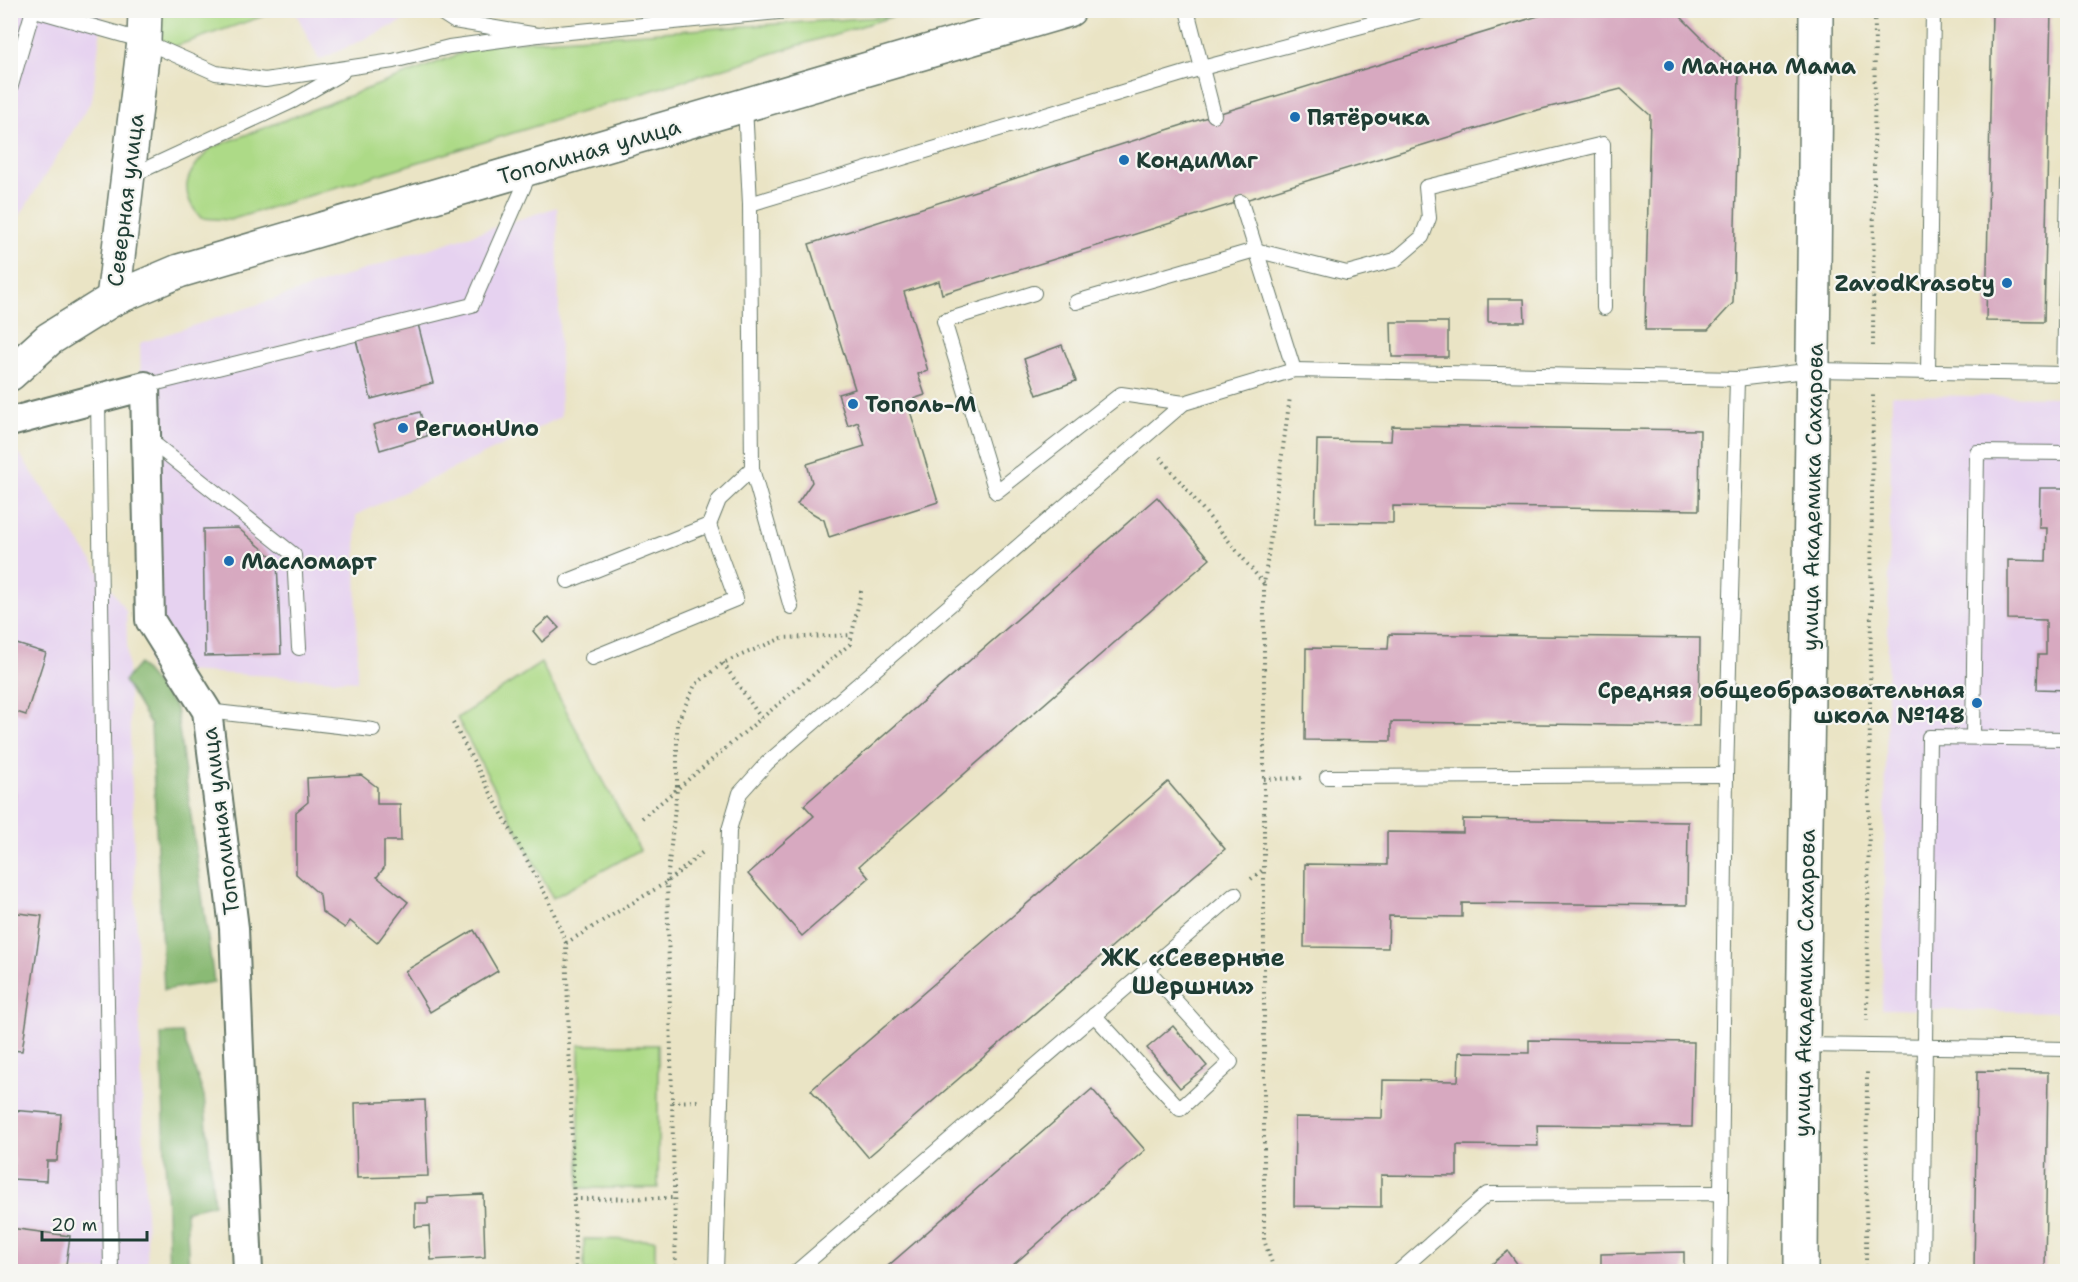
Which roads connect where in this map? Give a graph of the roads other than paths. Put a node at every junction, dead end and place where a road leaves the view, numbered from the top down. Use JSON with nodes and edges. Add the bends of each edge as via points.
{"nodes":[{"id":1,"x":34,"y":10,"type":"edge"},
{"id":2,"x":437,"y":10,"type":"edge"},
{"id":3,"x":800,"y":10,"type":"edge"},
{"id":4,"x":1068,"y":10,"type":"edge"},
{"id":5,"x":1187,"y":10,"type":"edge"},
{"id":6,"x":1423,"y":10,"type":"edge"},
{"id":7,"x":1816,"y":10,"type":"edge"},
{"id":8,"x":1933,"y":10,"type":"edge"},
{"id":9,"x":144,"y":26,"type":"edge"},
{"id":10,"x":538,"y":35,"type":"junction"},
{"id":11,"x":1202,"y":68,"type":"junction"},
{"id":12,"x":349,"y":69,"type":"junction"},
{"id":13,"x":13,"y":71,"type":"edge"},
{"id":14,"x":10,"y":89,"type":"edge"},
{"id":15,"x":745,"y":106,"type":"junction"},
{"id":16,"x":1214,"y":115,"type":"dead end"},
{"id":17,"x":532,"y":168,"type":"junction"},
{"id":18,"x":127,"y":177,"type":"junction"},
{"id":19,"x":2067,"y":183,"type":"edge"},
{"id":20,"x":1241,"y":202,"type":"dead end"},
{"id":21,"x":750,"y":204,"type":"junction"},
{"id":22,"x":1256,"y":249,"type":"junction"},
{"id":23,"x":1034,"y":293,"type":"dead end"},
{"id":24,"x":113,"y":299,"type":"junction"},
{"id":25,"x":1076,"y":302,"type":"dead end"},
{"id":26,"x":1604,"y":308,"type":"dead end"},
{"id":27,"x":1294,"y":370,"type":"junction"},
{"id":28,"x":1815,"y":370,"type":"junction"},
{"id":29,"x":1928,"y":373,"type":"junction"},
{"id":30,"x":10,"y":374,"type":"edge"},
{"id":31,"x":2066,"y":374,"type":"edge"},
{"id":32,"x":1737,"y":379,"type":"junction"},
{"id":33,"x":145,"y":386,"type":"junction"},
{"id":34,"x":98,"y":399,"type":"junction"},
{"id":35,"x":1184,"y":403,"type":"junction"},
{"id":36,"x":10,"y":422,"type":"edge"},
{"id":37,"x":147,"y":438,"type":"junction"},
{"id":38,"x":2067,"y":453,"type":"edge"},
{"id":39,"x":752,"y":469,"type":"junction"},
{"id":40,"x":709,"y":525,"type":"junction"},
{"id":41,"x":568,"y":581,"type":"dead end"},
{"id":42,"x":791,"y":607,"type":"dead end"},
{"id":43,"x":299,"y":648,"type":"dead end"},
{"id":44,"x":592,"y":658,"type":"dead end"},
{"id":45,"x":207,"y":711,"type":"junction"},
{"id":46,"x":373,"y":730,"type":"dead end"},
{"id":47,"x":1973,"y":737,"type":"junction"},
{"id":48,"x":2067,"y":739,"type":"edge"},
{"id":49,"x":1726,"y":775,"type":"junction"},
{"id":50,"x":1327,"y":777,"type":"road end"},
{"id":51,"x":1235,"y":894,"type":"dead end"},
{"id":52,"x":1147,"y":969,"type":"junction"},
{"id":53,"x":1094,"y":1015,"type":"junction"},
{"id":54,"x":1802,"y":1045,"type":"junction"},
{"id":55,"x":1925,"y":1047,"type":"junction"},
{"id":56,"x":2067,"y":1048,"type":"edge"},
{"id":57,"x":1721,"y":1193,"type":"junction"},
{"id":58,"x":111,"y":1272,"type":"edge"},
{"id":59,"x":248,"y":1272,"type":"edge"},
{"id":60,"x":716,"y":1272,"type":"edge"},
{"id":61,"x":796,"y":1272,"type":"edge"},
{"id":62,"x":1398,"y":1272,"type":"edge"},
{"id":63,"x":1720,"y":1272,"type":"edge"},
{"id":64,"x":1801,"y":1272,"type":"edge"},
{"id":65,"x":1922,"y":1272,"type":"edge"}],
"edges":[{"from":1,"to":9,"type":"lane"},
{"from":1,"to":13,"type":"lane"},
{"from":2,"to":10,"type":"lane","via":[[454,21]]},
{"from":3,"to":10,"type":"lane"},
{"from":4,"to":15,"type":"street","name":"Тополиная улица"},
{"from":5,"to":11,"type":"lane"},
{"from":6,"to":11,"type":"lane"},
{"from":7,"to":28,"type":"street","name":"улица Академика Сахарова"},
{"from":8,"to":29,"type":"lane"},
{"from":9,"to":12,"type":"lane","via":[[216,73],[265,80]]},
{"from":9,"to":18,"type":"street","name":"Северная улица"},
{"from":10,"to":12,"type":"lane","via":[[449,47]]},
{"from":11,"to":16,"type":"lane"},
{"from":11,"to":21,"type":"lane"},
{"from":12,"to":18,"type":"lane","via":[[282,106]]},
{"from":13,"to":14,"type":"lane"},
{"from":15,"to":17,"type":"street","name":"Тополиная улица"},
{"from":15,"to":21,"type":"lane"},
{"from":17,"to":24,"type":"street","name":"Тополиная улица","via":[[179,271]]},
{"from":17,"to":33,"type":"lane","via":[[472,305]]},
{"from":18,"to":24,"type":"street","name":"Северная улица"},
{"from":19,"to":31,"type":"lane"},
{"from":20,"to":22,"type":"lane"},
{"from":21,"to":39,"type":"lane"},
{"from":22,"to":25,"type":"lane"},
{"from":22,"to":26,"type":"lane","via":[[1347,273],[1395,260],[1422,237],[1429,218],[1426,187],[1603,144]]},
{"from":22,"to":27,"type":"lane"},
{"from":23,"to":35,"type":"lane","via":[[944,321],[996,492],[1121,394]]},
{"from":24,"to":30,"type":"street","name":"Северная улица","via":[[49,339]]},
{"from":27,"to":32,"type":"lane"},
{"from":27,"to":35,"type":"lane"},
{"from":28,"to":29,"type":"lane"},
{"from":28,"to":32,"type":"lane"},
{"from":28,"to":54,"type":"street","name":"улица Академика Сахарова"},
{"from":29,"to":31,"type":"lane"},
{"from":32,"to":49,"type":"lane"},
{"from":33,"to":34,"type":"street"},
{"from":33,"to":37,"type":"street","name":"Тополиная улица"},
{"from":34,"to":36,"type":"street"},
{"from":34,"to":58,"type":"lane"},
{"from":35,"to":60,"type":"lane","via":[[766,763],[740,793],[729,830]]},
{"from":37,"to":43,"type":"lane","via":[[294,555]]},
{"from":37,"to":45,"type":"street","name":"Тополиная улица","via":[[150,620]]},
{"from":38,"to":47,"type":"lane","via":[[1977,452]]},
{"from":39,"to":40,"type":"lane","via":[[719,500]]},
{"from":39,"to":42,"type":"lane"},
{"from":40,"to":41,"type":"lane"},
{"from":40,"to":44,"type":"lane","via":[[736,599]]},
{"from":45,"to":46,"type":"lane"},
{"from":45,"to":59,"type":"street","name":"Тополиная улица","via":[[234,928]]},
{"from":47,"to":48,"type":"lane"},
{"from":47,"to":55,"type":"lane","via":[[1929,737]]},
{"from":49,"to":50,"type":"lane"},
{"from":49,"to":57,"type":"lane"},
{"from":51,"to":52,"type":"lane"},
{"from":52,"to":53,"type":"lane"},
{"from":52,"to":53,"type":"lane","via":[[1231,1062],[1180,1109]]},
{"from":53,"to":61,"type":"lane"},
{"from":54,"to":55,"type":"lane"},
{"from":54,"to":64,"type":"street","name":"улица Академика Сахарова"},
{"from":55,"to":56,"type":"lane"},
{"from":55,"to":65,"type":"lane"},
{"from":57,"to":62,"type":"lane","via":[[1487,1194]]},
{"from":57,"to":63,"type":"lane"}]}
